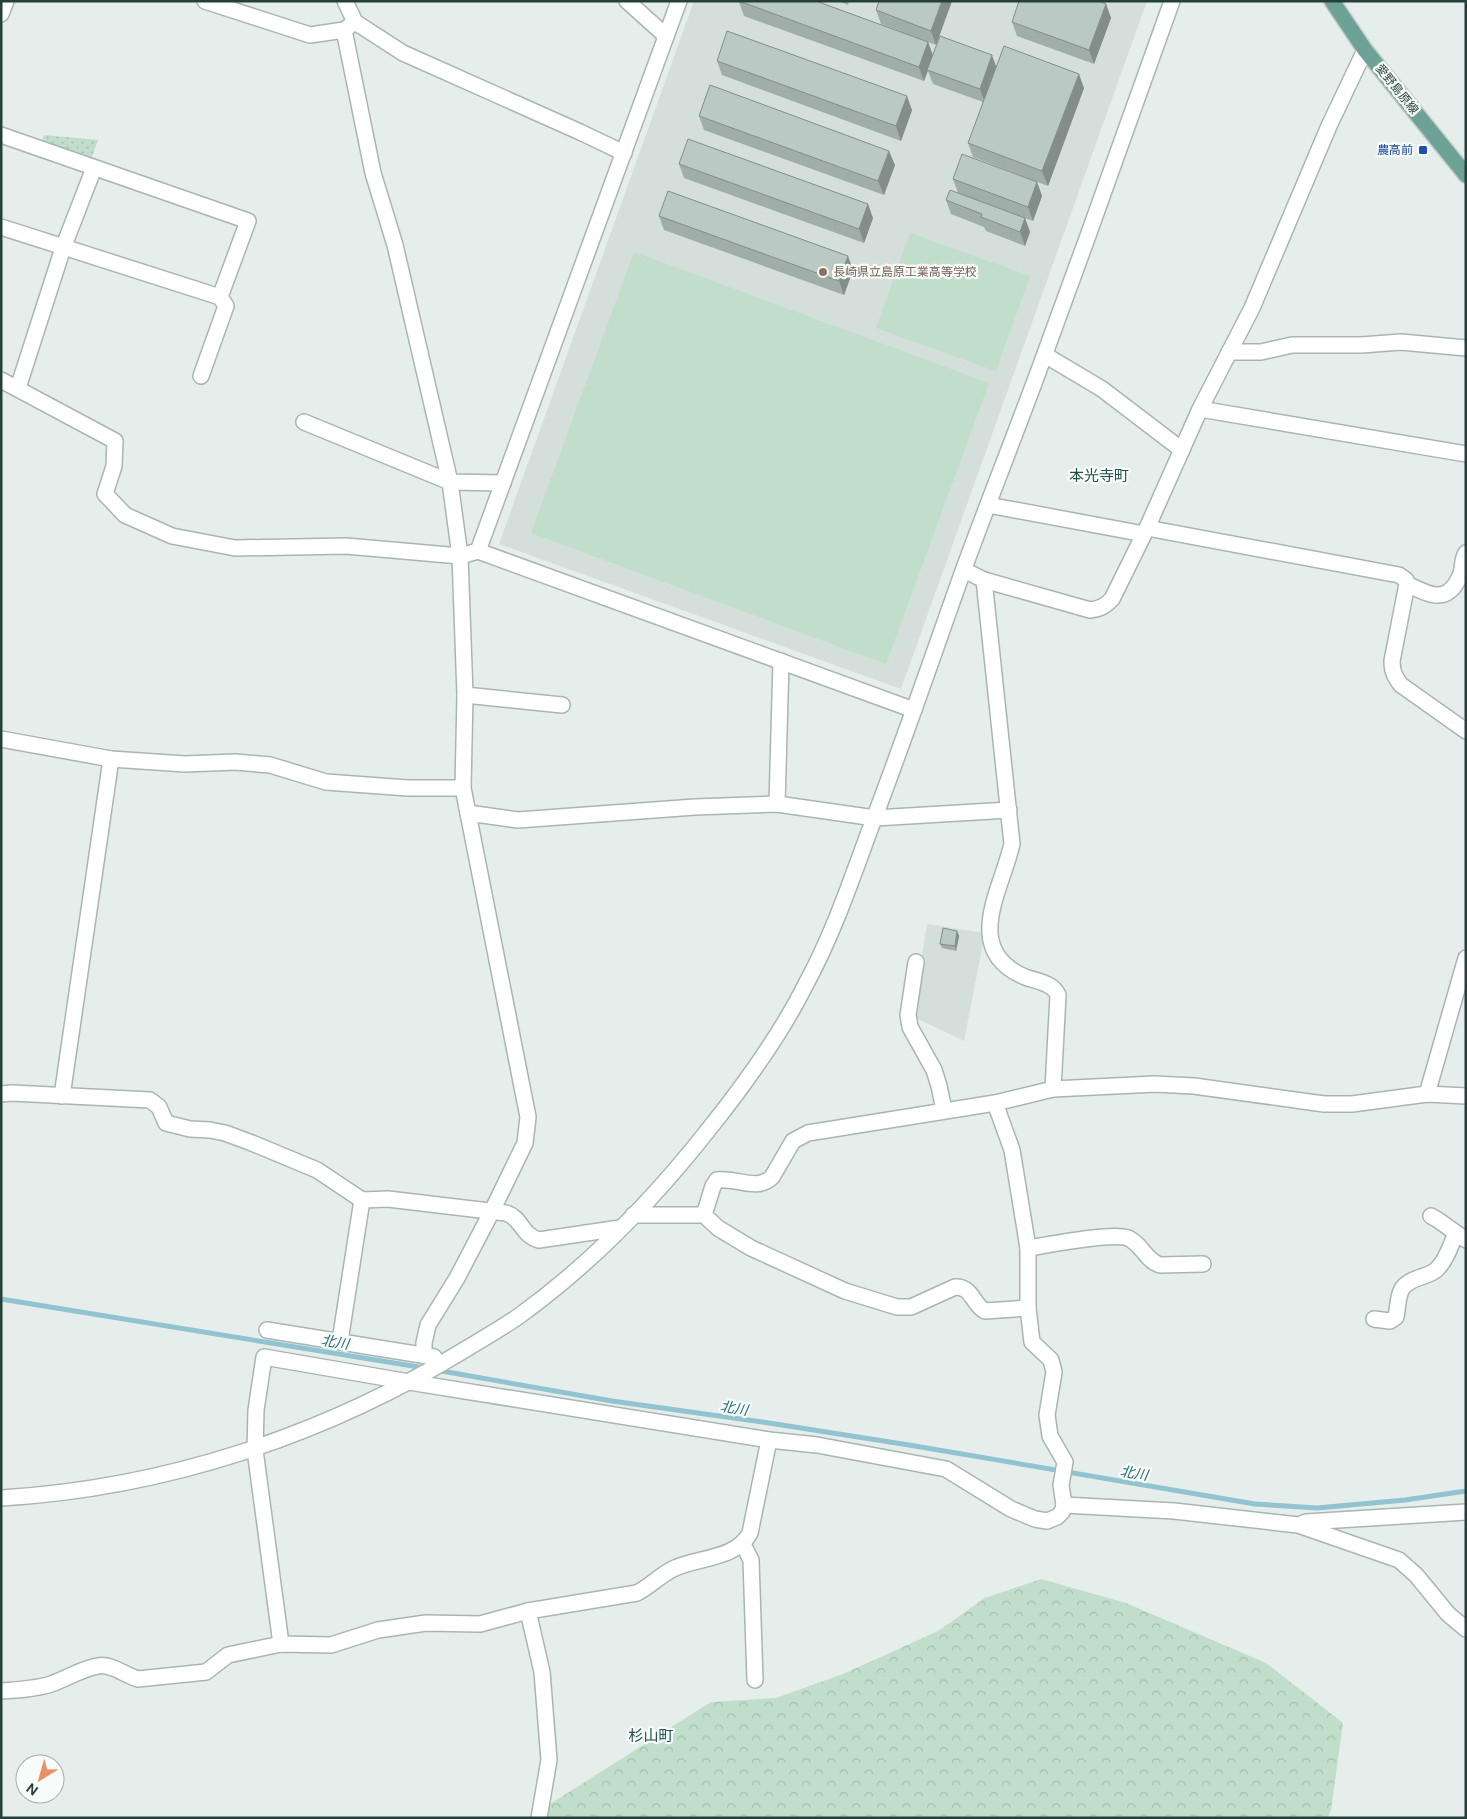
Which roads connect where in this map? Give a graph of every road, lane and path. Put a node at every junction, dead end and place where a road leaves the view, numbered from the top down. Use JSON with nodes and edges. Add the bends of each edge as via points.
{"nodes":[{"id":1,"x":6,"y":1,"type":"edge"},
{"id":2,"x":204,"y":1,"type":"edge"},
{"id":3,"x":345,"y":1,"type":"edge"},
{"id":4,"x":627,"y":1,"type":"edge"},
{"id":5,"x":679,"y":1,"type":"edge"},
{"id":6,"x":1172,"y":1,"type":"edge"},
{"id":7,"x":1332,"y":1,"type":"edge"},
{"id":8,"x":1,"y":14,"type":"edge"},
{"id":9,"x":350,"y":26,"type":"junction"},
{"id":10,"x":666,"y":36,"type":"junction"},
{"id":11,"x":1365,"y":50,"type":"junction"},
{"id":12,"x":1,"y":135,"type":"edge"},
{"id":13,"x":624,"y":153,"type":"junction"},
{"id":14,"x":94,"y":168,"type":"junction"},
{"id":15,"x":1466,"y":175,"type":"edge"},
{"id":16,"x":1,"y":227,"type":"edge"},
{"id":17,"x":63,"y":248,"type":"junction"},
{"id":18,"x":220,"y":297,"type":"junction"},
{"id":19,"x":1466,"y":348,"type":"edge"},
{"id":20,"x":1229,"y":352,"type":"junction"},
{"id":21,"x":1044,"y":355,"type":"junction"},
{"id":22,"x":202,"y":376,"type":"dead end"},
{"id":23,"x":1,"y":380,"type":"edge"},
{"id":24,"x":18,"y":388,"type":"junction"},
{"id":25,"x":1200,"y":409,"type":"junction"},
{"id":26,"x":304,"y":422,"type":"dead end"},
{"id":27,"x":1182,"y":450,"type":"junction"},
{"id":28,"x":1466,"y":454,"type":"edge"},
{"id":29,"x":450,"y":482,"type":"junction"},
{"id":30,"x":503,"y":483,"type":"junction"},
{"id":31,"x":988,"y":505,"type":"junction"},
{"id":32,"x":1146,"y":531,"type":"junction"},
{"id":33,"x":478,"y":551,"type":"junction"},
{"id":34,"x":1466,"y":553,"type":"edge"},
{"id":35,"x":460,"y":556,"type":"junction"},
{"id":36,"x":964,"y":570,"type":"junction"},
{"id":37,"x":984,"y":580,"type":"junction"},
{"id":38,"x":1407,"y":584,"type":"junction"},
{"id":39,"x":781,"y":662,"type":"junction"},
{"id":40,"x":465,"y":695,"type":"junction"},
{"id":41,"x":562,"y":705,"type":"dead end"},
{"id":42,"x":914,"y":710,"type":"junction"},
{"id":43,"x":1466,"y":731,"type":"edge"},
{"id":44,"x":1,"y":739,"type":"edge"},
{"id":45,"x":111,"y":759,"type":"junction"},
{"id":46,"x":462,"y":788,"type":"junction"},
{"id":47,"x":777,"y":804,"type":"junction"},
{"id":48,"x":1009,"y":810,"type":"junction"},
{"id":49,"x":468,"y":813,"type":"junction"},
{"id":50,"x":874,"y":818,"type":"junction"},
{"id":51,"x":1466,"y":958,"type":"edge"},
{"id":52,"x":916,"y":962,"type":"dead end"},
{"id":53,"x":1458,"y":1010,"type":"edge"},
{"id":54,"x":1053,"y":1089,"type":"junction"},
{"id":55,"x":1,"y":1094,"type":"edge"},
{"id":56,"x":1427,"y":1094,"type":"junction"},
{"id":57,"x":62,"y":1096,"type":"junction"},
{"id":58,"x":1466,"y":1096,"type":"edge"},
{"id":59,"x":995,"y":1104,"type":"junction"},
{"id":60,"x":944,"y":1110,"type":"junction"},
{"id":61,"x":362,"y":1200,"type":"junction"},
{"id":62,"x":492,"y":1211,"type":"junction"},
{"id":63,"x":704,"y":1215,"type":"junction"},
{"id":64,"x":633,"y":1216,"type":"junction"},
{"id":65,"x":1431,"y":1216,"type":"dead end"},
{"id":66,"x":620,"y":1228,"type":"junction"},
{"id":67,"x":1461,"y":1236,"type":"edge"},
{"id":68,"x":1028,"y":1248,"type":"junction"},
{"id":69,"x":1202,"y":1264,"type":"dead end"},
{"id":70,"x":1028,"y":1308,"type":"junction"},
{"id":71,"x":1374,"y":1319,"type":"dead end"},
{"id":72,"x":267,"y":1330,"type":"dead end"},
{"id":73,"x":340,"y":1341,"type":"junction"},
{"id":74,"x":424,"y":1355,"type":"junction"},
{"id":75,"x":444,"y":1362,"type":"junction"},
{"id":76,"x":412,"y":1381,"type":"junction"},
{"id":77,"x":769,"y":1440,"type":"junction"},
{"id":78,"x":255,"y":1450,"type":"junction"},
{"id":79,"x":1,"y":1498,"type":"edge"},
{"id":80,"x":1064,"y":1505,"type":"junction"},
{"id":81,"x":1466,"y":1512,"type":"edge"},
{"id":82,"x":1298,"y":1525,"type":"junction"},
{"id":83,"x":743,"y":1544,"type":"junction"},
{"id":84,"x":528,"y":1611,"type":"junction"},
{"id":85,"x":1466,"y":1629,"type":"edge"},
{"id":86,"x":281,"y":1644,"type":"junction"},
{"id":87,"x":755,"y":1680,"type":"dead end"},
{"id":88,"x":1,"y":1691,"type":"edge"},
{"id":89,"x":539,"y":1818,"type":"edge"}],
"edges":[{"from":1,"to":8,"type":"street"},
{"from":2,"to":9,"type":"street","via":[[310,35]]},
{"from":3,"to":9,"type":"street"},
{"from":4,"to":10,"type":"street"},
{"from":5,"to":10,"type":"street"},
{"from":6,"to":21,"type":"street"},
{"from":7,"to":11,"type":"main road","name":"愛野島原線"},
{"from":9,"to":13,"type":"street"},
{"from":9,"to":29,"type":"street","via":[[374,173],[395,245]]},
{"from":10,"to":13,"type":"street"},
{"from":11,"to":15,"type":"main road","name":"愛野島原線"},
{"from":11,"to":20,"type":"street","via":[[1252,308]]},
{"from":12,"to":14,"type":"street"},
{"from":13,"to":30,"type":"street"},
{"from":14,"to":17,"type":"street"},
{"from":14,"to":18,"type":"street","via":[[248,221]]},
{"from":16,"to":17,"type":"street"},
{"from":17,"to":18,"type":"street"},
{"from":17,"to":24,"type":"street"},
{"from":18,"to":22,"type":"street","via":[[226,306]]},
{"from":19,"to":20,"type":"street","via":[[1402,342],[1292,345],[1261,352]]},
{"from":20,"to":25,"type":"street"},
{"from":21,"to":27,"type":"street","via":[[1102,389]]},
{"from":21,"to":31,"type":"street"},
{"from":23,"to":24,"type":"street"},
{"from":24,"to":35,"type":"street","via":[[115,441],[114,466],[105,494],[125,515],[172,536],[235,548],[346,546]]},
{"from":25,"to":27,"type":"street"},
{"from":25,"to":28,"type":"street"},
{"from":26,"to":29,"type":"street"},
{"from":27,"to":32,"type":"street"},
{"from":29,"to":30,"type":"street"},
{"from":29,"to":35,"type":"street"},
{"from":30,"to":33,"type":"street"},
{"from":31,"to":32,"type":"street"},
{"from":31,"to":36,"type":"street"},
{"from":32,"to":37,"type":"street","via":[[1112,599],[1099,609],[1090,610]]},
{"from":32,"to":38,"type":"street","via":[[1399,575]]},
{"from":33,"to":35,"type":"street"},
{"from":33,"to":39,"type":"street"},
{"from":34,"to":38,"type":"street","via":[[1459,578],[1446,593],[1429,595]]},
{"from":35,"to":40,"type":"street"},
{"from":36,"to":37,"type":"street"},
{"from":36,"to":42,"type":"street"},
{"from":37,"to":48,"type":"street"},
{"from":38,"to":43,"type":"street","via":[[1392,671],[1401,685]]},
{"from":39,"to":42,"type":"street"},
{"from":39,"to":47,"type":"street"},
{"from":40,"to":41,"type":"street"},
{"from":40,"to":46,"type":"street"},
{"from":42,"to":50,"type":"street"},
{"from":44,"to":45,"type":"street"},
{"from":45,"to":46,"type":"street","via":[[185,764],[235,762],[270,765],[326,782]]},
{"from":45,"to":57,"type":"street"},
{"from":46,"to":49,"type":"street"},
{"from":47,"to":49,"type":"street","via":[[518,820]]},
{"from":47,"to":50,"type":"street"},
{"from":48,"to":50,"type":"street"},
{"from":48,"to":54,"type":"street","via":[[1012,844],[992,905],[990,931],[994,952],[1005,964],[1022,976],[1053,988],[1058,994]]},
{"from":49,"to":62,"type":"street","via":[[528,1117],[525,1143]]},
{"from":50,"to":64,"type":"street","via":[[840,910],[810,977],[773,1040],[741,1088],[682,1164]]},
{"from":51,"to":53,"type":"street"},
{"from":52,"to":60,"type":"street","via":[[908,1015],[910,1027],[934,1070]]},
{"from":53,"to":56,"type":"street"},
{"from":54,"to":56,"type":"street","via":[[1184,1085],[1324,1104],[1352,1104]]},
{"from":54,"to":59,"type":"street"},
{"from":55,"to":57,"type":"street"},
{"from":56,"to":58,"type":"street"},
{"from":57,"to":61,"type":"street","via":[[150,1100],[159,1107],[166,1123],[225,1133],[252,1143],[317,1170]]},
{"from":59,"to":60,"type":"street"},
{"from":59,"to":68,"type":"street","via":[[1012,1150]]},
{"from":60,"to":63,"type":"street","via":[[808,1133],[793,1141],[767,1181],[755,1184],[717,1180]]},
{"from":61,"to":62,"type":"street","via":[[388,1199]]},
{"from":61,"to":73,"type":"street"},
{"from":62,"to":66,"type":"street","via":[[516,1218],[526,1233],[539,1240]]},
{"from":62,"to":74,"type":"street","via":[[428,1325]]},
{"from":63,"to":64,"type":"street"},
{"from":63,"to":70,"type":"street","via":[[718,1228],[752,1248],[846,1291],[897,1306],[911,1307],[960,1287],[968,1290],[978,1306],[986,1311]]},
{"from":64,"to":66,"type":"street"},
{"from":65,"to":67,"type":"street"},
{"from":66,"to":75,"type":"street","via":[[563,1282],[516,1318]]},
{"from":67,"to":71,"type":"street","via":[[1438,1269],[1411,1280],[1401,1288],[1393,1320]]},
{"from":68,"to":69,"type":"street","via":[[1122,1237],[1133,1241],[1148,1258],[1160,1265]]},
{"from":68,"to":70,"type":"street"},
{"from":70,"to":80,"type":"street","via":[[1032,1342],[1051,1360],[1054,1372],[1047,1415],[1050,1436],[1065,1462],[1061,1485]]},
{"from":72,"to":73,"type":"street"},
{"from":73,"to":74,"type":"street"},
{"from":74,"to":75,"type":"street"},
{"from":75,"to":76,"type":"street"},
{"from":76,"to":77,"type":"street"},
{"from":76,"to":78,"type":"street","via":[[318,1426]]},
{"from":76,"to":78,"type":"street","via":[[264,1357],[256,1410]]},
{"from":77,"to":80,"type":"street","via":[[816,1445],[946,1469],[1010,1510],[1034,1519],[1047,1521],[1057,1517]]},
{"from":77,"to":83,"type":"street","via":[[750,1533]]},
{"from":78,"to":79,"type":"street","via":[[129,1483]]},
{"from":78,"to":86,"type":"street"},
{"from":80,"to":82,"type":"street","via":[[1174,1511]]},
{"from":81,"to":82,"type":"street"},
{"from":82,"to":85,"type":"street","via":[[1399,1560]]},
{"from":83,"to":84,"type":"street","via":[[676,1568],[637,1593]]},
{"from":83,"to":87,"type":"street","via":[[751,1560]]},
{"from":84,"to":86,"type":"street","via":[[480,1624],[426,1623],[378,1630],[331,1645]]},
{"from":84,"to":89,"type":"street","via":[[542,1672],[549,1760]]},
{"from":86,"to":88,"type":"street","via":[[228,1655],[206,1672],[138,1678],[99,1665],[50,1684]]}]}
